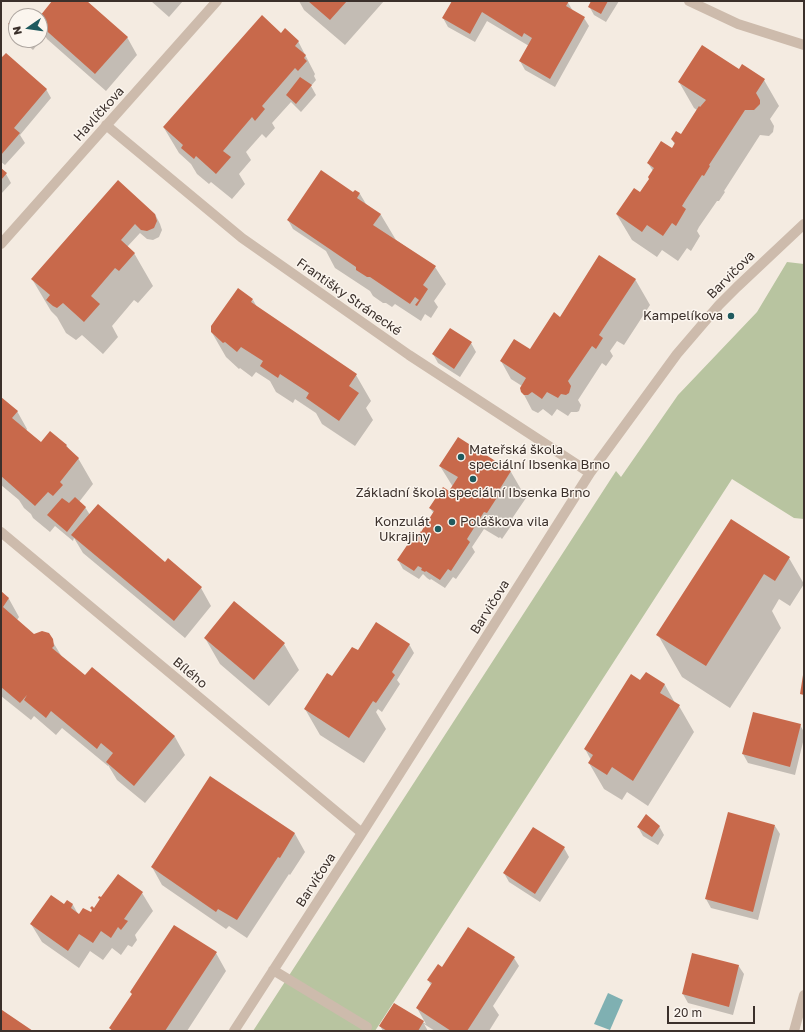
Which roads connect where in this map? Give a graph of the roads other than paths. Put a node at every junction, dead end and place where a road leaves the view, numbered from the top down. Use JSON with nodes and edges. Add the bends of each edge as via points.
{"nodes":[{"id":1,"x":217,"y":1,"type":"edge"},
{"id":2,"x":689,"y":1,"type":"edge"},
{"id":3,"x":804,"y":45,"type":"edge"},
{"id":4,"x":106,"y":125,"type":"junction"},
{"id":5,"x":804,"y":224,"type":"edge"},
{"id":6,"x":1,"y":244,"type":"edge"},
{"id":7,"x":590,"y":474,"type":"junction"},
{"id":8,"x":1,"y":532,"type":"edge"},
{"id":9,"x":362,"y":833,"type":"junction"},
{"id":10,"x":273,"y":970,"type":"junction"},
{"id":11,"x":804,"y":995,"type":"edge"},
{"id":12,"x":367,"y":1027,"type":"dead end"},
{"id":13,"x":234,"y":1031,"type":"edge"},
{"id":14,"x":794,"y":1031,"type":"edge"}],
"edges":[{"from":1,"to":4,"type":"street","name":"Havlíčkova"},
{"from":2,"to":3,"type":"street","via":[[738,24]]},
{"from":4,"to":6,"type":"street","name":"Havlíčkova"},
{"from":4,"to":7,"type":"street","name":"Františky Stránecké","via":[[242,238],[409,355]]},
{"from":5,"to":7,"type":"street","name":"Barvičova","via":[[737,287],[682,348]]},
{"from":7,"to":9,"type":"street","name":"Barvičova"},
{"from":8,"to":9,"type":"street","name":"Bílého"},
{"from":9,"to":10,"type":"street","name":"Barvičova"},
{"from":10,"to":12,"type":"street"},
{"from":10,"to":13,"type":"street","name":"Barvičova"},
{"from":11,"to":14,"type":"street"}]}
